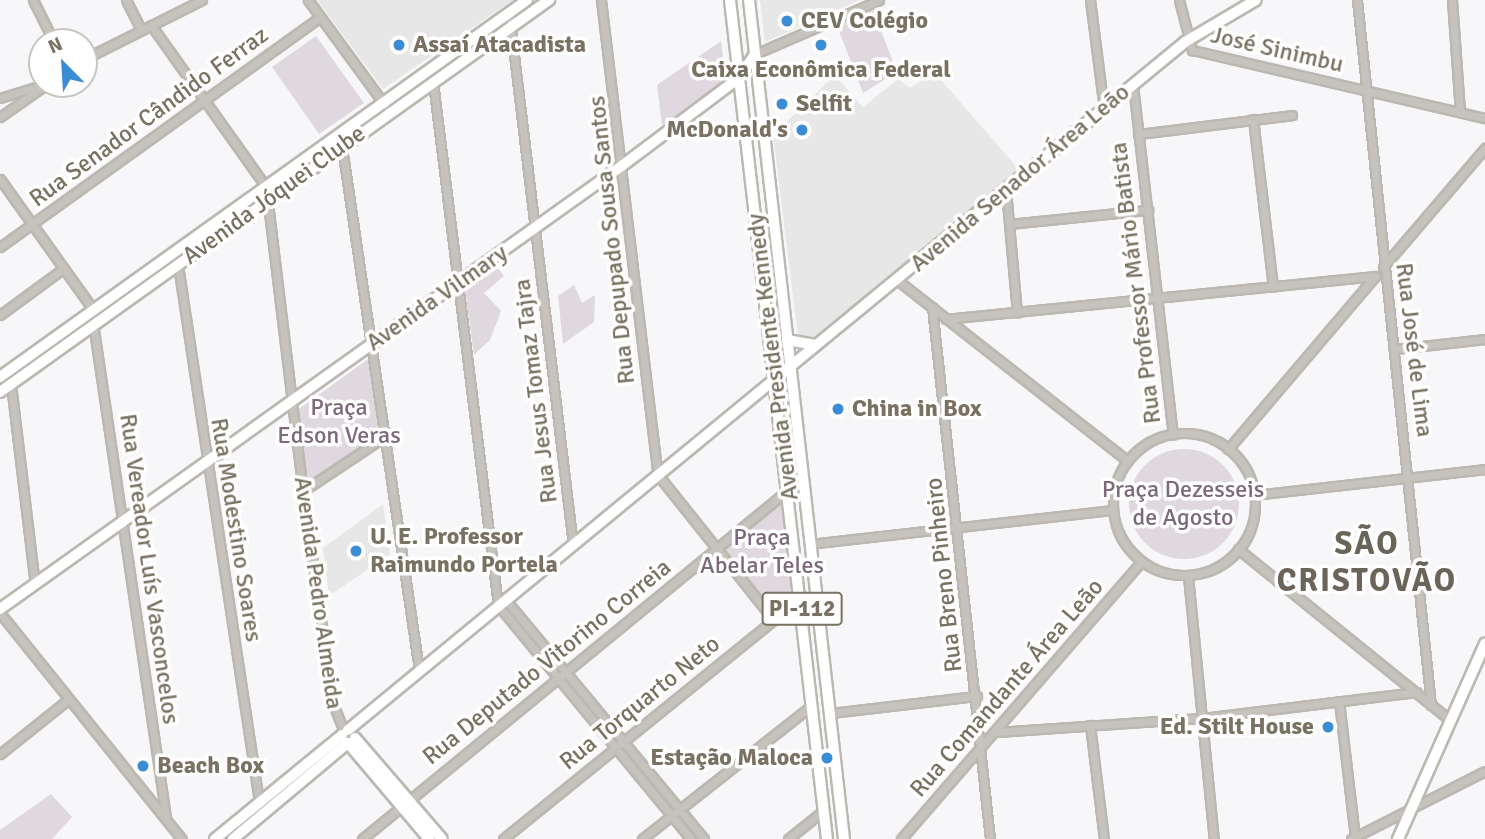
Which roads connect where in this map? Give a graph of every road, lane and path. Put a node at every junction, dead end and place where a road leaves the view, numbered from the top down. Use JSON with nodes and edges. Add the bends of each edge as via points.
{"nodes":[{"id":1,"x":33,"y":0,"type":"edge"},
{"id":2,"x":126,"y":0,"type":"edge"},
{"id":3,"x":202,"y":0,"type":"edge"},
{"id":4,"x":308,"y":0,"type":"edge"},
{"id":5,"x":527,"y":0,"type":"edge"},
{"id":6,"x":550,"y":0,"type":"edge"},
{"id":7,"x":601,"y":0,"type":"edge"},
{"id":8,"x":730,"y":0,"type":"edge"},
{"id":9,"x":749,"y":0,"type":"edge"},
{"id":10,"x":879,"y":0,"type":"edge"},
{"id":11,"x":1090,"y":0,"type":"edge"},
{"id":12,"x":1179,"y":0,"type":"edge"},
{"id":13,"x":1256,"y":0,"type":"edge"},
{"id":14,"x":1357,"y":0,"type":"edge"},
{"id":15,"x":1452,"y":0,"type":"edge"},
{"id":16,"x":509,"y":13,"type":"junction"},
{"id":17,"x":320,"y":17,"type":"junction"},
{"id":18,"x":150,"y":25,"type":"junction"},
{"id":19,"x":513,"y":25,"type":"junction"},
{"id":20,"x":47,"y":28,"type":"edge"},
{"id":21,"x":141,"y":29,"type":"junction"},
{"id":22,"x":1185,"y":42,"type":"junction"},
{"id":23,"x":98,"y":52,"type":"edge"},
{"id":24,"x":755,"y":54,"type":"junction"},
{"id":25,"x":740,"y":77,"type":"junction"},
{"id":26,"x":433,"y":82,"type":"junction"},
{"id":27,"x":1133,"y":85,"type":"junction"},
{"id":28,"x":28,"y":89,"type":"edge"},
{"id":29,"x":1365,"y":89,"type":"junction"},
{"id":30,"x":28,"y":97,"type":"edge"},
{"id":31,"x":0,"y":98,"type":"edge"},
{"id":32,"x":382,"y":101,"type":"junction"},
{"id":33,"x":205,"y":102,"type":"junction"},
{"id":34,"x":1104,"y":109,"type":"junction"},
{"id":35,"x":390,"y":112,"type":"junction"},
{"id":36,"x":1460,"y":112,"type":"junction"},
{"id":37,"x":1292,"y":114,"type":"dead end"},
{"id":38,"x":0,"y":117,"type":"edge"},
{"id":39,"x":1485,"y":118,"type":"edge"},
{"id":40,"x":1253,"y":119,"type":"junction"},
{"id":41,"x":1138,"y":134,"type":"junction"},
{"id":42,"x":342,"y":147,"type":"junction"},
{"id":43,"x":1485,"y":148,"type":"edge"},
{"id":44,"x":623,"y":165,"type":"junction"},
{"id":45,"x":0,"y":179,"type":"edge"},
{"id":46,"x":266,"y":187,"type":"junction"},
{"id":47,"x":1006,"y":190,"type":"junction"},
{"id":48,"x":266,"y":202,"type":"junction"},
{"id":49,"x":1147,"y":210,"type":"junction"},
{"id":50,"x":32,"y":224,"type":"junction"},
{"id":51,"x":1010,"y":224,"type":"junction"},
{"id":52,"x":536,"y":228,"type":"junction"},
{"id":53,"x":0,"y":247,"type":"edge"},
{"id":54,"x":178,"y":265,"type":"junction"},
{"id":55,"x":1384,"y":267,"type":"junction"},
{"id":56,"x":64,"y":268,"type":"junction"},
{"id":57,"x":1375,"y":276,"type":"junction"},
{"id":58,"x":897,"y":280,"type":"junction"},
{"id":59,"x":456,"y":286,"type":"junction"},
{"id":60,"x":1273,"y":287,"type":"junction"},
{"id":61,"x":1158,"y":301,"type":"junction"},
{"id":62,"x":932,"y":307,"type":"junction"},
{"id":63,"x":94,"y":310,"type":"junction"},
{"id":64,"x":1017,"y":313,"type":"junction"},
{"id":65,"x":0,"y":315,"type":"edge"},
{"id":66,"x":946,"y":319,"type":"junction"},
{"id":67,"x":93,"y":327,"type":"junction"},
{"id":68,"x":1485,"y":339,"type":"edge"},
{"id":69,"x":788,"y":340,"type":"junction"},
{"id":70,"x":373,"y":343,"type":"junction"},
{"id":71,"x":816,"y":345,"type":"junction"},
{"id":72,"x":1395,"y":349,"type":"junction"},
{"id":73,"x":790,"y":367,"type":"junction"},
{"id":74,"x":0,"y":377,"type":"edge"},
{"id":75,"x":777,"y":379,"type":"junction"},
{"id":76,"x":11,"y":384,"type":"junction"},
{"id":77,"x":0,"y":392,"type":"edge"},
{"id":78,"x":291,"y":402,"type":"junction"},
{"id":79,"x":387,"y":435,"type":"junction"},
{"id":80,"x":1173,"y":435,"type":"junction"},
{"id":81,"x":1228,"y":449,"type":"junction"},
{"id":82,"x":1128,"y":461,"type":"junction"},
{"id":83,"x":205,"y":462,"type":"junction"},
{"id":84,"x":1485,"y":469,"type":"edge"},
{"id":85,"x":658,"y":475,"type":"junction"},
{"id":86,"x":1410,"y":477,"type":"junction"},
{"id":87,"x":789,"y":489,"type":"junction"},
{"id":88,"x":303,"y":491,"type":"junction"},
{"id":89,"x":1254,"y":495,"type":"junction"},
{"id":90,"x":1112,"y":510,"type":"junction"},
{"id":91,"x":124,"y":520,"type":"junction"},
{"id":92,"x":959,"y":528,"type":"junction"},
{"id":93,"x":808,"y":544,"type":"junction"},
{"id":94,"x":573,"y":545,"type":"junction"},
{"id":95,"x":716,"y":547,"type":"junction"},
{"id":96,"x":1238,"y":550,"type":"junction"},
{"id":97,"x":1141,"y":562,"type":"junction"},
{"id":98,"x":1188,"y":576,"type":"junction"},
{"id":99,"x":35,"y":584,"type":"junction"},
{"id":100,"x":801,"y":597,"type":"junction"},
{"id":101,"x":500,"y":599,"type":"junction"},
{"id":102,"x":0,"y":611,"type":"edge"},
{"id":103,"x":773,"y":619,"type":"junction"},
{"id":104,"x":1485,"y":644,"type":"edge"},
{"id":105,"x":1485,"y":664,"type":"edge"},
{"id":106,"x":419,"y":670,"type":"junction"},
{"id":107,"x":1474,"y":670,"type":"junction"},
{"id":108,"x":567,"y":671,"type":"junction"},
{"id":109,"x":557,"y":679,"type":"junction"},
{"id":110,"x":1416,"y":692,"type":"junction"},
{"id":111,"x":977,"y":696,"type":"junction"},
{"id":112,"x":69,"y":699,"type":"junction"},
{"id":113,"x":1339,"y":701,"type":"junction"},
{"id":114,"x":1431,"y":705,"type":"junction"},
{"id":115,"x":811,"y":706,"type":"junction"},
{"id":116,"x":830,"y":713,"type":"junction"},
{"id":117,"x":1202,"y":718,"type":"junction"},
{"id":118,"x":1450,"y":720,"type":"junction"},
{"id":119,"x":1090,"y":726,"type":"junction"},
{"id":120,"x":997,"y":732,"type":"junction"},
{"id":121,"x":347,"y":735,"type":"junction"},
{"id":122,"x":622,"y":740,"type":"junction"},
{"id":123,"x":615,"y":747,"type":"junction"},
{"id":124,"x":980,"y":752,"type":"junction"},
{"id":125,"x":0,"y":754,"type":"edge"},
{"id":126,"x":1485,"y":771,"type":"edge"},
{"id":127,"x":260,"y":801,"type":"junction"},
{"id":128,"x":406,"y":803,"type":"junction"},
{"id":129,"x":1411,"y":807,"type":"junction"},
{"id":130,"x":679,"y":809,"type":"junction"},
{"id":131,"x":824,"y":810,"type":"junction"},
{"id":132,"x":672,"y":815,"type":"junction"},
{"id":133,"x":166,"y":817,"type":"junction"},
{"id":134,"x":236,"y":835,"type":"edge"},
{"id":135,"x":1353,"y":838,"type":"edge"},
{"id":136,"x":182,"y":839,"type":"edge"},
{"id":137,"x":215,"y":839,"type":"edge"},
{"id":138,"x":362,"y":839,"type":"edge"},
{"id":139,"x":429,"y":839,"type":"edge"},
{"id":140,"x":442,"y":839,"type":"edge"},
{"id":141,"x":503,"y":839,"type":"edge"},
{"id":142,"x":642,"y":839,"type":"edge"},
{"id":143,"x":691,"y":839,"type":"edge"},
{"id":144,"x":704,"y":839,"type":"edge"},
{"id":145,"x":788,"y":839,"type":"edge"},
{"id":146,"x":827,"y":839,"type":"edge"},
{"id":147,"x":844,"y":839,"type":"edge"},
{"id":148,"x":901,"y":839,"type":"edge"},
{"id":149,"x":990,"y":839,"type":"edge"},
{"id":150,"x":1104,"y":839,"type":"edge"},
{"id":151,"x":1214,"y":839,"type":"edge"},
{"id":152,"x":1398,"y":839,"type":"edge"}],
"edges":[{"from":1,"to":20,"type":"street"},
{"from":2,"to":21,"type":"street"},
{"from":3,"to":18,"type":"street"},
{"from":4,"to":17,"type":"street"},
{"from":5,"to":16,"type":"main road","name":"Avenida Jóquei Clube"},
{"from":6,"to":19,"type":"main road","name":"Avenida Jóquei Clube"},
{"from":7,"to":44,"type":"street","name":"Rua Depupado Sousa Santos"},
{"from":8,"to":25,"type":"main road","name":"Avenida Presidente Kennedy","number":"PI-112"},
{"from":9,"to":24,"type":"main road","name":"Avenida Presidente Kennedy","number":"PI-112"},
{"from":10,"to":24,"type":"street"},
{"from":11,"to":34,"type":"street"},
{"from":12,"to":22,"type":"street"},
{"from":13,"to":22,"type":"main road","name":"Avenida Senador Área Leão"},
{"from":14,"to":29,"type":"street","name":"Rua José de Lima"},
{"from":15,"to":36,"type":"street"},
{"from":16,"to":19,"type":"street","name":"Rua Jesus Tomaz Tajra"},
{"from":16,"to":32,"type":"main road","name":"Avenida Jóquei Clube"},
{"from":17,"to":32,"type":"street"},
{"from":17,"to":33,"type":"street","name":"Rua Senador Cândido Ferraz"},
{"from":18,"to":21,"type":"street"},
{"from":18,"to":33,"type":"street"},
{"from":19,"to":26,"type":"main road","name":"Avenida Jóquei Clube"},
{"from":19,"to":52,"type":"street","name":"Rua Jesus Tomaz Tajra"},
{"from":21,"to":23,"type":"street"},
{"from":22,"to":27,"type":"main road","name":"Avenida Senador Área Leão"},
{"from":22,"to":29,"type":"street","name":"José Sinimbu","via":[[1192,50]]},
{"from":24,"to":25,"type":"main road","name":"Avenida Vilmary"},
{"from":24,"to":69,"type":"main road","name":"Avenida Presidente Kennedy","number":"PI-112"},
{"from":25,"to":44,"type":"main road","name":"Avenida Vilmary"},
{"from":25,"to":75,"type":"main road","name":"Avenida Presidente Kennedy","number":"PI-112"},
{"from":26,"to":35,"type":"main road","name":"Avenida Jóquei Clube"},
{"from":26,"to":59,"type":"street"},
{"from":27,"to":34,"type":"main road","name":"Avenida Senador Área Leão"},
{"from":27,"to":41,"type":"street","name":"Rua Professor Mário Batista"},
{"from":28,"to":31,"type":"street"},
{"from":29,"to":36,"type":"street","name":"José Sinimbu"},
{"from":29,"to":55,"type":"street","name":"Rua José de Lima"},
{"from":30,"to":38,"type":"street"},
{"from":32,"to":35,"type":"street"},
{"from":32,"to":46,"type":"main road","name":"Avenida Jóquei Clube"},
{"from":33,"to":46,"type":"street"},
{"from":33,"to":50,"type":"street","name":"Rua Senador Cândido Ferraz"},
{"from":34,"to":47,"type":"main road","name":"Avenida Senador Área Leão"},
{"from":35,"to":42,"type":"main road","name":"Avenida Jóquei Clube"},
{"from":36,"to":39,"type":"street","name":"José Sinimbu"},
{"from":37,"to":40,"type":"street"},
{"from":40,"to":41,"type":"street"},
{"from":40,"to":60,"type":"street"},
{"from":41,"to":49,"type":"street","name":"Rua Professor Mário Batista"},
{"from":42,"to":48,"type":"main road","name":"Avenida Jóquei Clube"},
{"from":42,"to":70,"type":"street"},
{"from":43,"to":55,"type":"street"},
{"from":44,"to":52,"type":"main road","name":"Avenida Vilmary"},
{"from":44,"to":85,"type":"street","name":"Rua Depupado Sousa Santos"},
{"from":45,"to":50,"type":"street"},
{"from":46,"to":48,"type":"street","name":"Avenida Pedro Almeida"},
{"from":46,"to":63,"type":"main road","name":"Avenida Jóquei Clube"},
{"from":47,"to":51,"type":"street"},
{"from":47,"to":58,"type":"main road","name":"Avenida Senador Área Leão"},
{"from":48,"to":54,"type":"main road","name":"Avenida Jóquei Clube"},
{"from":48,"to":78,"type":"street","name":"Avenida Pedro Almeida"},
{"from":49,"to":51,"type":"street"},
{"from":49,"to":61,"type":"street","name":"Rua Professor Mário Batista"},
{"from":50,"to":53,"type":"street","name":"Rua Senador Cândido Ferraz"},
{"from":50,"to":56,"type":"street"},
{"from":51,"to":64,"type":"street"},
{"from":52,"to":59,"type":"main road","name":"Avenida Vilmary"},
{"from":52,"to":94,"type":"street","name":"Rua Jesus Tomaz Tajra"},
{"from":54,"to":67,"type":"main road","name":"Avenida Jóquei Clube"},
{"from":54,"to":83,"type":"street","name":"Rua Modestino Soares"},
{"from":55,"to":57,"type":"street"},
{"from":55,"to":72,"type":"street","name":"Rua José de Lima"},
{"from":56,"to":63,"type":"street"},
{"from":56,"to":65,"type":"street"},
{"from":57,"to":60,"type":"street"},
{"from":57,"to":81,"type":"street"},
{"from":58,"to":62,"type":"street"},
{"from":58,"to":71,"type":"main road","name":"Avenida Senador Área Leão"},
{"from":59,"to":70,"type":"main road","name":"Avenida Vilmary"},
{"from":59,"to":101,"type":"street"},
{"from":60,"to":61,"type":"street"},
{"from":61,"to":64,"type":"street"},
{"from":61,"to":80,"type":"street","name":"Rua Professor Mário Batista"},
{"from":62,"to":66,"type":"street"},
{"from":62,"to":92,"type":"street","name":"Rua Breno Pinheiro"},
{"from":63,"to":67,"type":"street","name":"Rua Vereador Luís Vasconcelos"},
{"from":63,"to":74,"type":"main road","name":"Avenida Jóquei Clube"},
{"from":64,"to":66,"type":"street"},
{"from":66,"to":82,"type":"street"},
{"from":67,"to":76,"type":"main road","name":"Avenida Jóquei Clube"},
{"from":67,"to":91,"type":"street","name":"Rua Vereador Luís Vasconcelos"},
{"from":68,"to":72,"type":"street"},
{"from":69,"to":71,"type":"main road"},
{"from":69,"to":73,"type":"main road","name":"Avenida Presidente Kennedy","number":"PI-112"},
{"from":70,"to":78,"type":"main road","name":"Avenida Vilmary"},
{"from":70,"to":79,"type":"street"},
{"from":71,"to":73,"type":"main road","name":"Avenida Senador Área Leão"},
{"from":72,"to":86,"type":"street","name":"Rua José de Lima"},
{"from":73,"to":75,"type":"main road","name":"Avenida Senador Área Leão"},
{"from":73,"to":93,"type":"main road","name":"Avenida Presidente Kennedy","number":"PI-112"},
{"from":75,"to":85,"type":"main road"},
{"from":75,"to":87,"type":"main road","name":"Avenida Presidente Kennedy","number":"PI-112"},
{"from":76,"to":77,"type":"main road","name":"Avenida Jóquei Clube"},
{"from":76,"to":99,"type":"street"},
{"from":78,"to":83,"type":"main road","name":"Avenida Vilmary"},
{"from":78,"to":88,"type":"street","name":"Avenida Pedro Almeida"},
{"from":79,"to":88,"type":"street"},
{"from":79,"to":106,"type":"street"},
{"from":80,"to":81,"type":"street","via":[[1198,435]]},
{"from":80,"to":82,"type":"street","via":[[1146,444]]},
{"from":81,"to":89,"type":"street","via":[[1249,475]]},
{"from":82,"to":90,"type":"street"},
{"from":83,"to":91,"type":"main road","name":"Avenida Vilmary"},
{"from":83,"to":127,"type":"street","name":"Rua Modestino Soares"},
{"from":84,"to":86,"type":"street"},
{"from":85,"to":94,"type":"main road"},
{"from":85,"to":95,"type":"street"},
{"from":86,"to":89,"type":"street"},
{"from":86,"to":114,"type":"street","name":"Rua José de Lima"},
{"from":87,"to":95,"type":"street","name":"Rua Deputado Vitorino Correia"},
{"from":87,"to":100,"type":"main road","name":"Avenida Presidente Kennedy","number":"PI-112"},
{"from":88,"to":121,"type":"street","name":"Avenida Pedro Almeida","via":[[333,704]]},
{"from":89,"to":96,"type":"street","via":[[1252,527]]},
{"from":90,"to":92,"type":"street"},
{"from":90,"to":97,"type":"street","via":[[1125,546]]},
{"from":91,"to":99,"type":"main road","name":"Avenida Vilmary"},
{"from":91,"to":133,"type":"street","name":"Rua Vereador Luís Vasconcelos"},
{"from":92,"to":93,"type":"street"},
{"from":92,"to":111,"type":"street","name":"Rua Breno Pinheiro"},
{"from":93,"to":116,"type":"main road","name":"Avenida Presidente Kennedy","number":"PI-112"},
{"from":94,"to":101,"type":"main road"},
{"from":95,"to":103,"type":"street"},
{"from":95,"to":108,"type":"street","name":"Rua Deputado Vitorino Correia"},
{"from":96,"to":98,"type":"street","via":[[1210,571]]},
{"from":96,"to":110,"type":"street"},
{"from":97,"to":98,"type":"street"},
{"from":97,"to":120,"type":"street","name":"Rua Comandante Área Leão"},
{"from":98,"to":117,"type":"street"},
{"from":99,"to":102,"type":"main road","name":"Avenida Vilmary"},
{"from":100,"to":103,"type":"street","name":"Rua Torquarto Neto"},
{"from":100,"to":115,"type":"main road","name":"Avenida Presidente Kennedy","number":"PI-112"},
{"from":101,"to":106,"type":"main road"},
{"from":101,"to":108,"type":"street"},
{"from":101,"to":109,"type":"street"},
{"from":102,"to":112,"type":"street"},
{"from":103,"to":122,"type":"street","name":"Rua Torquarto Neto"},
{"from":104,"to":107,"type":"main road"},
{"from":105,"to":107,"type":"street"},
{"from":106,"to":121,"type":"main road"},
{"from":107,"to":118,"type":"main road"},
{"from":108,"to":109,"type":"street","name":"Rua Deputado Vitorino Correia"},
{"from":108,"to":122,"type":"street"},
{"from":109,"to":123,"type":"street"},
{"from":109,"to":128,"type":"street","name":"Rua Deputado Vitorino Correia"},
{"from":110,"to":113,"type":"street"},
{"from":110,"to":114,"type":"street"},
{"from":111,"to":116,"type":"street"},
{"from":111,"to":124,"type":"street","name":"Rua Breno Pinheiro"},
{"from":112,"to":125,"type":"street"},
{"from":112,"to":133,"type":"street"},
{"from":113,"to":117,"type":"street"},
{"from":113,"to":135,"type":"street"},
{"from":114,"to":118,"type":"street"},
{"from":115,"to":130,"type":"street"},
{"from":115,"to":131,"type":"main road","name":"Avenida Presidente Kennedy","number":"PI-112"},
{"from":116,"to":147,"type":"main road","name":"Avenida Presidente Kennedy","number":"PI-112"},
{"from":117,"to":119,"type":"street"},
{"from":117,"to":151,"type":"street"},
{"from":118,"to":129,"type":"main road"},
{"from":119,"to":120,"type":"street"},
{"from":119,"to":150,"type":"street"},
{"from":120,"to":124,"type":"street","name":"Rua Comandante Área Leão"},
{"from":121,"to":127,"type":"main road"},
{"from":121,"to":128,"type":"main road","name":"Avenida Pedro Almeida"},
{"from":121,"to":134,"type":"main road"},
{"from":122,"to":123,"type":"street","name":"Rua Torquarto Neto"},
{"from":122,"to":130,"type":"street"},
{"from":123,"to":132,"type":"street"},
{"from":123,"to":141,"type":"street","name":"Rua Torquarto Neto"},
{"from":124,"to":148,"type":"street","name":"Rua Comandante Área Leão"},
{"from":124,"to":149,"type":"street","name":"Rua Breno Pinheiro"},
{"from":126,"to":129,"type":"street"},
{"from":127,"to":134,"type":"main road"},
{"from":128,"to":138,"type":"street","name":"Rua Deputado Vitorino Correia"},
{"from":128,"to":139,"type":"main road","name":"Avenida Pedro Almeida"},
{"from":128,"to":140,"type":"main road","name":"Avenida Pedro Almeida"},
{"from":129,"to":135,"type":"street"},
{"from":129,"to":152,"type":"main road"},
{"from":130,"to":132,"type":"street"},
{"from":130,"to":144,"type":"street"},
{"from":131,"to":145,"type":"street"},
{"from":131,"to":146,"type":"main road","name":"Avenida Presidente Kennedy","number":"PI-112"},
{"from":132,"to":142,"type":"street"},
{"from":132,"to":143,"type":"street"},
{"from":133,"to":136,"type":"street"},
{"from":134,"to":137,"type":"main road"}]}
